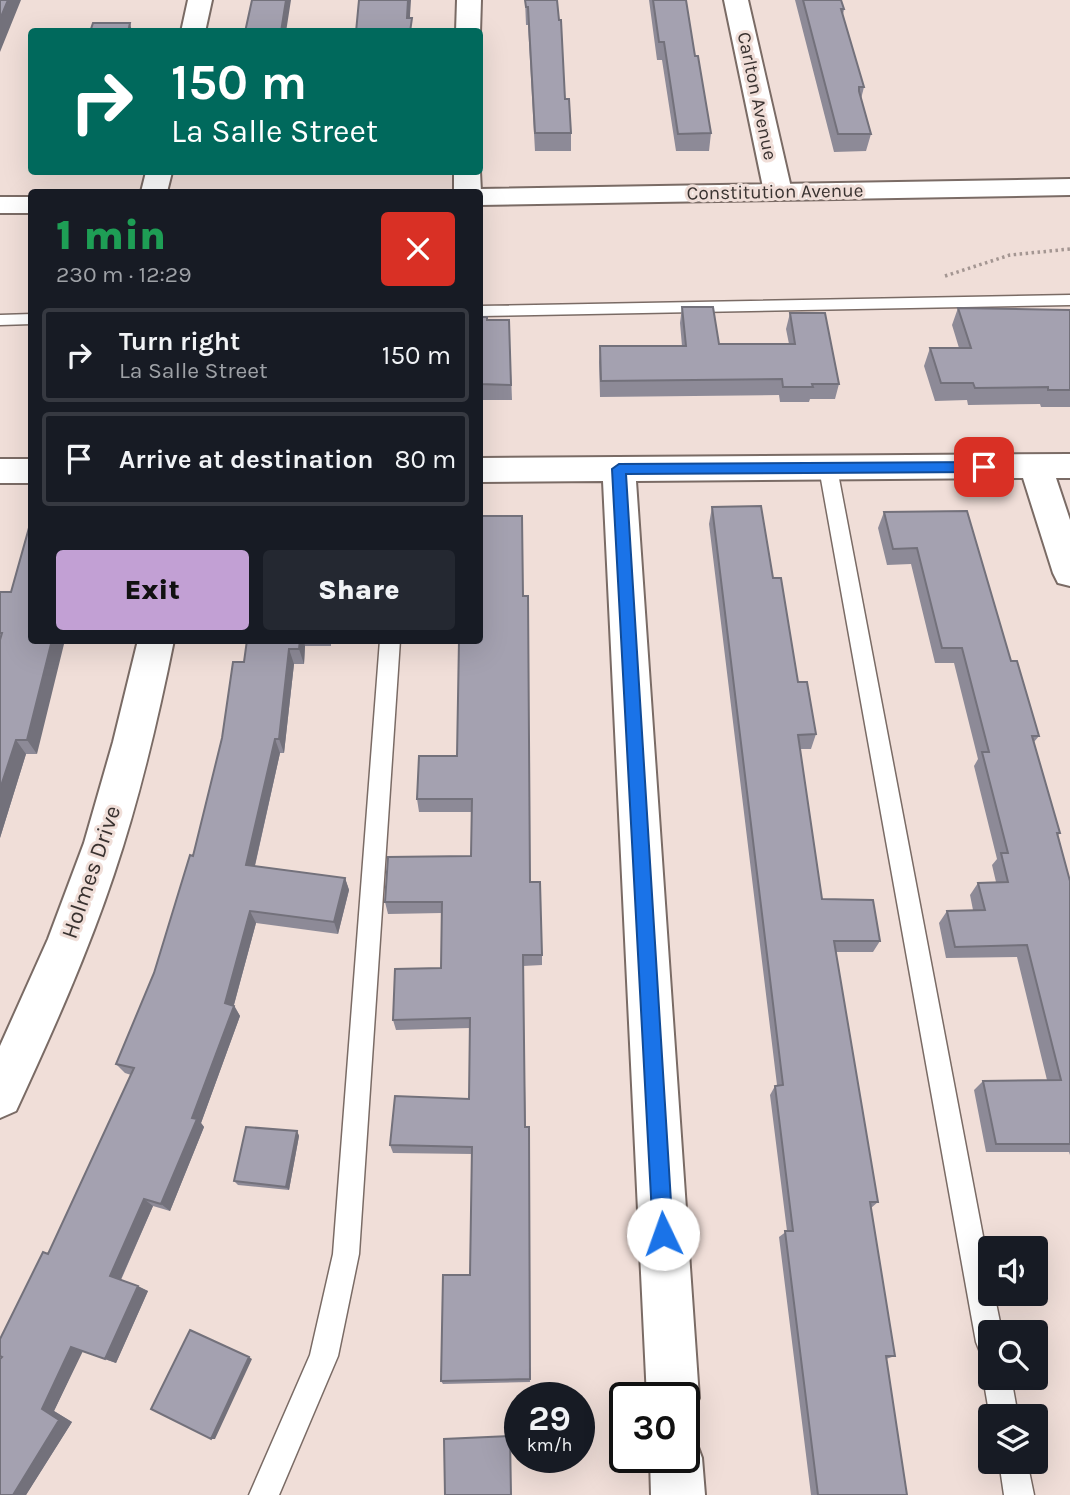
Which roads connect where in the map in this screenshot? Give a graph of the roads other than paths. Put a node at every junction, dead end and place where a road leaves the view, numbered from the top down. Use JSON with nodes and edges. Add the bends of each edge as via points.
{"nodes":[{"id":1,"x":200,"y":0,"type":"edge"},
{"id":2,"x":469,"y":0,"type":"edge"},
{"id":3,"x":736,"y":0,"type":"edge"},
{"id":4,"x":194,"y":28,"type":"edge"},
{"id":5,"x":468,"y":28,"type":"edge"},
{"id":6,"x":1070,"y":187,"type":"edge"},
{"id":7,"x":778,"y":192,"type":"junction"},
{"id":8,"x":483,"y":197,"type":"edge"},
{"id":9,"x":0,"y":205,"type":"edge"},
{"id":10,"x":28,"y":205,"type":"edge"},
{"id":11,"x":1070,"y":300,"type":"edge"},
{"id":12,"x":483,"y":311,"type":"edge"},
{"id":13,"x":0,"y":320,"type":"edge"},
{"id":14,"x":28,"y":320,"type":"edge"},
{"id":15,"x":1070,"y":466,"type":"edge"},
{"id":16,"x":1036,"y":467,"type":"junction"},
{"id":17,"x":828,"y":468,"type":"junction"},
{"id":18,"x":619,"y":469,"type":"junction"},
{"id":19,"x":483,"y":470,"type":"edge"},
{"id":20,"x":0,"y":471,"type":"edge"},
{"id":21,"x":28,"y":471,"type":"edge"},
{"id":22,"x":1070,"y":573,"type":"edge"},
{"id":23,"x":155,"y":644,"type":"edge"},
{"id":24,"x":390,"y":644,"type":"edge"},
{"id":25,"x":0,"y":1095,"type":"edge"},
{"id":26,"x":986,"y":1320,"type":"edge"},
{"id":27,"x":672,"y":1382,"type":"edge"},
{"id":28,"x":677,"y":1473,"type":"edge"},
{"id":29,"x":1015,"y":1474,"type":"edge"},
{"id":30,"x":264,"y":1495,"type":"edge"},
{"id":31,"x":678,"y":1495,"type":"edge"},
{"id":32,"x":1019,"y":1495,"type":"edge"}],
"edges":[{"from":1,"to":4,"type":"street"},
{"from":2,"to":5,"type":"street"},
{"from":3,"to":7,"type":"street","name":"Carlton Avenue"},
{"from":6,"to":7,"type":"street","name":"Constitution Avenue"},
{"from":7,"to":8,"type":"street","name":"Constitution Avenue"},
{"from":9,"to":10,"type":"street"},
{"from":11,"to":12,"type":"lane"},
{"from":13,"to":14,"type":"lane"},
{"from":15,"to":16,"type":"street"},
{"from":16,"to":17,"type":"street"},
{"from":16,"to":22,"type":"street"},
{"from":17,"to":18,"type":"street"},
{"from":17,"to":26,"type":"lane"},
{"from":18,"to":19,"type":"street"},
{"from":18,"to":27,"type":"street"},
{"from":20,"to":21,"type":"street"},
{"from":23,"to":25,"type":"street","name":"Holmes Drive","via":[[132,749],[103,845],[62,957]]},
{"from":24,"to":30,"type":"lane","via":[[346,1254],[324,1356]]},
{"from":28,"to":31,"type":"street"},
{"from":29,"to":32,"type":"lane"}]}
